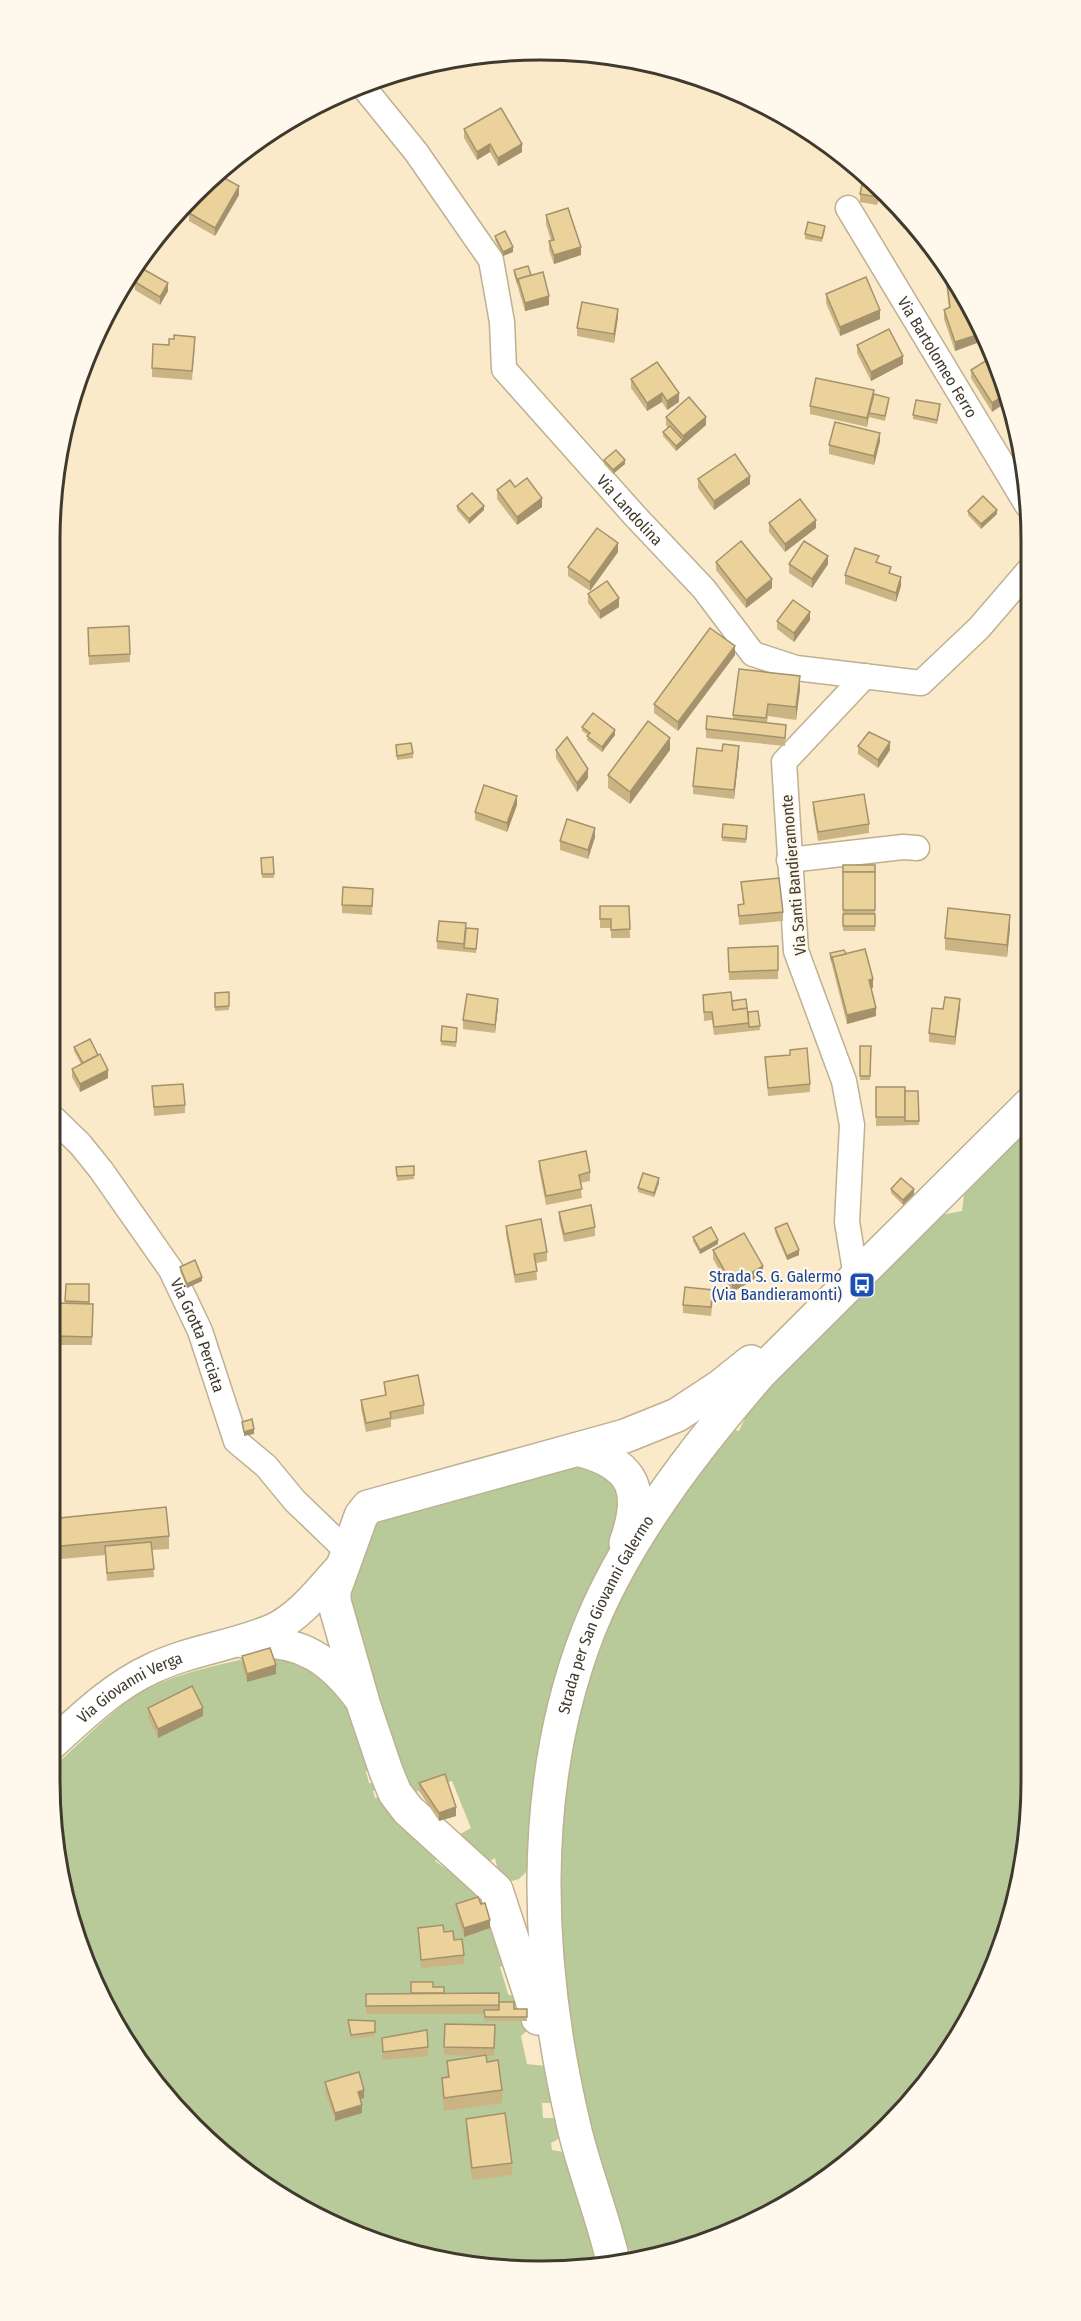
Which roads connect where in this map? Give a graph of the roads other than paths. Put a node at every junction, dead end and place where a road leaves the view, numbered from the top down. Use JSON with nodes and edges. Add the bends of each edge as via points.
{"nodes":[{"id":1,"x":368,"y":93,"type":"edge"},
{"id":2,"x":848,"y":208,"type":"dead end"},
{"id":3,"x":1018,"y":490,"type":"edge"},
{"id":4,"x":1021,"y":579,"type":"edge"},
{"id":5,"x":865,"y":676,"type":"junction"},
{"id":6,"x":917,"y":848,"type":"dead end"},
{"id":7,"x":789,"y":860,"type":"junction"},
{"id":8,"x":1021,"y":1110,"type":"edge"},
{"id":9,"x":60,"y":1125,"type":"edge"},
{"id":10,"x":851,"y":1282,"type":"junction"},
{"id":11,"x":581,"y":1450,"type":"junction"},
{"id":12,"x":346,"y":1558,"type":"junction"},
{"id":13,"x":617,"y":1571,"type":"junction"},
{"id":14,"x":222,"y":1646,"type":"junction"},
{"id":15,"x":364,"y":1706,"type":"junction"},
{"id":16,"x":60,"y":1737,"type":"edge"},
{"id":17,"x":544,"y":1845,"type":"junction"},
{"id":18,"x":496,"y":1890,"type":"junction"},
{"id":19,"x":575,"y":2131,"type":"junction"},
{"id":20,"x":612,"y":2256,"type":"edge"}],
"edges":[{"from":1,"to":5,"type":"street","name":"Via Landolina","via":[[416,152],[491,260],[502,322],[504,369],[704,589],[753,654],[796,668]]},
{"from":2,"to":3,"type":"street","name":"Via Bartolomeo Ferro"},
{"from":4,"to":5,"type":"street","name":"Via Landolina","via":[[979,628],[921,683]]},
{"from":5,"to":7,"type":"street","name":"Via Santi Bandieramonte","via":[[784,762]]},
{"from":6,"to":7,"type":"street"},
{"from":7,"to":10,"type":"street","name":"Via Santi Bandieramonte","via":[[796,951],[844,1082],[852,1125],[847,1222]]},
{"from":8,"to":10,"type":"main road","name":"Strada per San Giovanni Galermo"},
{"from":9,"to":12,"type":"street","name":"Via Grotta Perciata","via":[[101,1170],[171,1270],[200,1331],[236,1441],[266,1466]]},
{"from":10,"to":11,"type":"main road","via":[[721,1386],[678,1414]]},
{"from":10,"to":13,"type":"main road","name":"Strada per San Giovanni Galermo","via":[[735,1402],[673,1484]]},
{"from":11,"to":12,"type":"main road","via":[[368,1507]]},
{"from":11,"to":13,"type":"main road","via":[[599,1455],[622,1469],[635,1493],[634,1522]]},
{"from":12,"to":14,"type":"street","via":[[302,1607],[274,1628]]},
{"from":12,"to":15,"type":"main road","via":[[334,1601]]},
{"from":13,"to":17,"type":"main road","name":"Strada per San Giovanni Galermo","via":[[588,1632],[565,1709],[548,1797]]},
{"from":14,"to":15,"type":"street","via":[[264,1642],[306,1651],[324,1660],[348,1683]]},
{"from":14,"to":16,"type":"street","name":"Via Giovanni Verga","via":[[180,1656],[127,1681]]},
{"from":15,"to":18,"type":"main road","via":[[395,1793],[408,1810]]},
{"from":17,"to":18,"type":"main road","via":[[527,1887],[519,1893]]},
{"from":17,"to":19,"type":"main road","name":"Strada per San Giovanni Galermo","via":[[547,1973]]},
{"from":18,"to":19,"type":"main road"},
{"from":19,"to":20,"type":"main road","name":"Strada per San Giovanni Galermo"}]}
